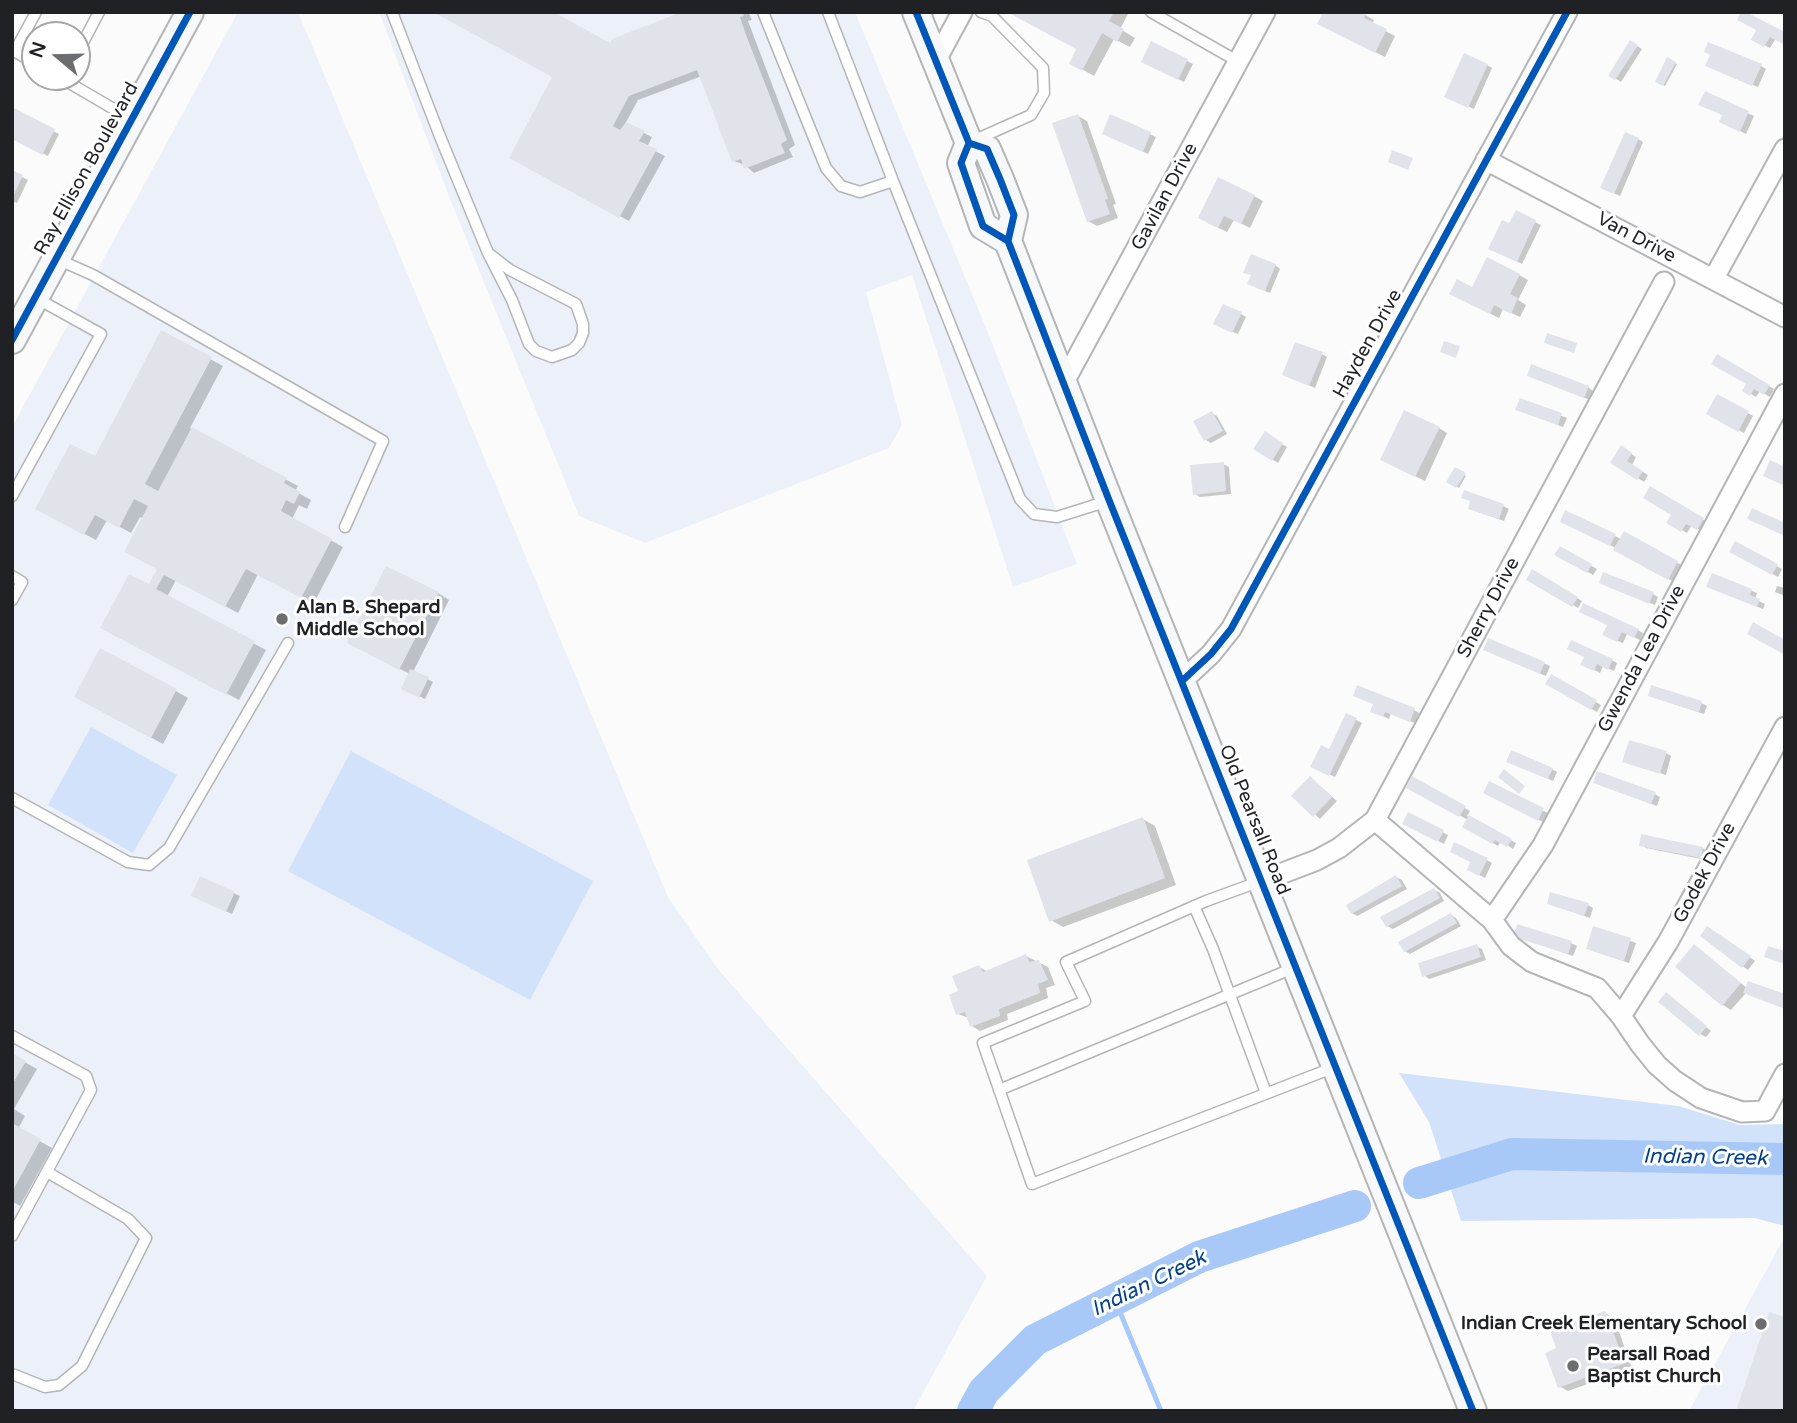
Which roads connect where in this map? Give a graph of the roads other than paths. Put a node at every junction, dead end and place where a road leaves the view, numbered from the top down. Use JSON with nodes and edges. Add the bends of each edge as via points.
{"nodes":[{"id":1,"x":36,"y":12,"type":"edge"},
{"id":2,"x":190,"y":12,"type":"edge"},
{"id":3,"x":392,"y":12,"type":"edge"},
{"id":4,"x":763,"y":12,"type":"edge"},
{"id":5,"x":828,"y":12,"type":"edge"},
{"id":6,"x":916,"y":12,"type":"edge"},
{"id":7,"x":962,"y":12,"type":"edge"},
{"id":8,"x":981,"y":12,"type":"edge"},
{"id":9,"x":1151,"y":12,"type":"edge"},
{"id":10,"x":1265,"y":12,"type":"edge"},
{"id":11,"x":1567,"y":12,"type":"edge"},
{"id":12,"x":13,"y":50,"type":"edge"},
{"id":13,"x":936,"y":60,"type":"junction"},
{"id":14,"x":1239,"y":62,"type":"junction"},
{"id":15,"x":84,"y":91,"type":"edge"},
{"id":16,"x":132,"y":120,"type":"junction"},
{"id":17,"x":968,"y":143,"type":"junction"},
{"id":18,"x":1785,"y":149,"type":"edge"},
{"id":19,"x":1486,"y":160,"type":"junction"},
{"id":20,"x":893,"y":181,"type":"junction"},
{"id":21,"x":488,"y":253,"type":"junction"},
{"id":22,"x":56,"y":259,"type":"junction"},
{"id":23,"x":1714,"y":278,"type":"junction"},
{"id":24,"x":1664,"y":282,"type":"dead end"},
{"id":25,"x":35,"y":298,"type":"junction"},
{"id":26,"x":1785,"y":317,"type":"edge"},
{"id":27,"x":12,"y":340,"type":"edge"},
{"id":28,"x":1064,"y":382,"type":"junction"},
{"id":29,"x":1785,"y":394,"type":"edge"},
{"id":30,"x":12,"y":496,"type":"edge"},
{"id":31,"x":1108,"y":500,"type":"junction"},
{"id":32,"x":345,"y":527,"type":"dead end"},
{"id":33,"x":12,"y":576,"type":"edge"},
{"id":34,"x":12,"y":600,"type":"edge"},
{"id":35,"x":288,"y":643,"type":"dead end"},
{"id":36,"x":1182,"y":681,"type":"junction"},
{"id":37,"x":1785,"y":727,"type":"edge"},
{"id":38,"x":12,"y":798,"type":"edge"},
{"id":39,"x":1375,"y":820,"type":"junction"},
{"id":40,"x":1262,"y":881,"type":"junction"},
{"id":41,"x":1194,"y":906,"type":"junction"},
{"id":42,"x":1492,"y":920,"type":"junction"},
{"id":43,"x":1297,"y":967,"type":"junction"},
{"id":44,"x":1229,"y":994,"type":"junction"},
{"id":45,"x":1621,"y":1016,"type":"junction"},
{"id":46,"x":12,"y":1036,"type":"edge"},
{"id":47,"x":1336,"y":1067,"type":"junction"},
{"id":48,"x":1785,"y":1074,"type":"edge"},
{"id":49,"x":999,"y":1090,"type":"junction"},
{"id":50,"x":1266,"y":1093,"type":"junction"},
{"id":51,"x":47,"y":1172,"type":"junction"},
{"id":52,"x":12,"y":1236,"type":"edge"},
{"id":53,"x":12,"y":1374,"type":"edge"},
{"id":54,"x":1473,"y":1411,"type":"edge"}],
"edges":[{"from":1,"to":12,"type":"lane"},
{"from":2,"to":16,"type":"main road","name":"Ray Ellison Boulevard"},
{"from":3,"to":21,"type":"lane"},
{"from":4,"to":20,"type":"lane","via":[[826,168],[841,186],[860,191]]},
{"from":5,"to":20,"type":"lane"},
{"from":6,"to":13,"type":"main road"},
{"from":7,"to":13,"type":"street"},
{"from":8,"to":17,"type":"lane","via":[[992,16],[1043,68],[1044,93],[1031,115]]},
{"from":9,"to":14,"type":"lane"},
{"from":10,"to":14,"type":"street","name":"Gavilan Drive"},
{"from":11,"to":19,"type":"street","name":"Hayden Drive"},
{"from":13,"to":17,"type":"main road"},
{"from":14,"to":28,"type":"street","name":"Gavilan Drive"},
{"from":15,"to":16,"type":"lane"},
{"from":16,"to":22,"type":"main road","name":"Ray Ellison Boulevard"},
{"from":17,"to":28,"type":"main road","name":"Old Pearsall Road","via":[[988,149],[1014,215],[1007,241]]},
{"from":18,"to":23,"type":"street"},
{"from":19,"to":23,"type":"street","name":"Van Drive"},
{"from":19,"to":36,"type":"street","name":"Hayden Drive","via":[[1231,629]]},
{"from":20,"to":31,"type":"lane","via":[[1020,499],[1034,514],[1057,517]]},
{"from":21,"to":21,"type":"lane","via":[[536,351],[552,357],[579,344],[583,324],[576,304],[516,274]]},
{"from":22,"to":25,"type":"main road","name":"Ray Ellison Boulevard"},
{"from":22,"to":32,"type":"lane","via":[[93,275],[383,441]]},
{"from":23,"to":26,"type":"street","name":"Van Drive"},
{"from":24,"to":39,"type":"street","name":"Sherry Drive"},
{"from":25,"to":27,"type":"main road","name":"Ray Ellison Boulevard"},
{"from":25,"to":30,"type":"lane","via":[[101,334]]},
{"from":28,"to":31,"type":"main road","name":"Old Pearsall Road"},
{"from":29,"to":42,"type":"street","name":"Gwenda Lea Drive","via":[[1543,845]]},
{"from":31,"to":36,"type":"main road","name":"Old Pearsall Road"},
{"from":33,"to":34,"type":"lane","via":[[22,582]]},
{"from":35,"to":38,"type":"lane","via":[[169,848],[149,866],[128,862]]},
{"from":36,"to":40,"type":"main road","name":"Old Pearsall Road"},
{"from":37,"to":45,"type":"street","name":"Godek Drive","via":[[1668,942]]},
{"from":39,"to":40,"type":"street","name":"Sherry Drive","via":[[1317,860]]},
{"from":39,"to":42,"type":"street"},
{"from":40,"to":41,"type":"lane"},
{"from":40,"to":43,"type":"main road","name":"Old Pearsall Road"},
{"from":41,"to":44,"type":"lane"},
{"from":41,"to":49,"type":"lane","via":[[1066,962],[1085,1002],[982,1043]]},
{"from":42,"to":45,"type":"street","via":[[1511,946],[1532,962],[1597,988]]},
{"from":43,"to":44,"type":"lane"},
{"from":43,"to":47,"type":"main road","name":"Old Pearsall Road"},
{"from":44,"to":49,"type":"lane"},
{"from":44,"to":50,"type":"lane"},
{"from":45,"to":48,"type":"street","via":[[1675,1081],[1701,1098],[1742,1112],[1765,1111]]},
{"from":46,"to":51,"type":"lane","via":[[86,1076],[91,1090]]},
{"from":47,"to":50,"type":"lane"},
{"from":47,"to":54,"type":"main road","name":"Old Pearsall Road"},
{"from":49,"to":50,"type":"lane","via":[[1032,1184]]},
{"from":51,"to":52,"type":"lane"},
{"from":51,"to":53,"type":"lane","via":[[128,1219],[146,1238],[82,1366],[59,1385],[45,1387]]}]}
